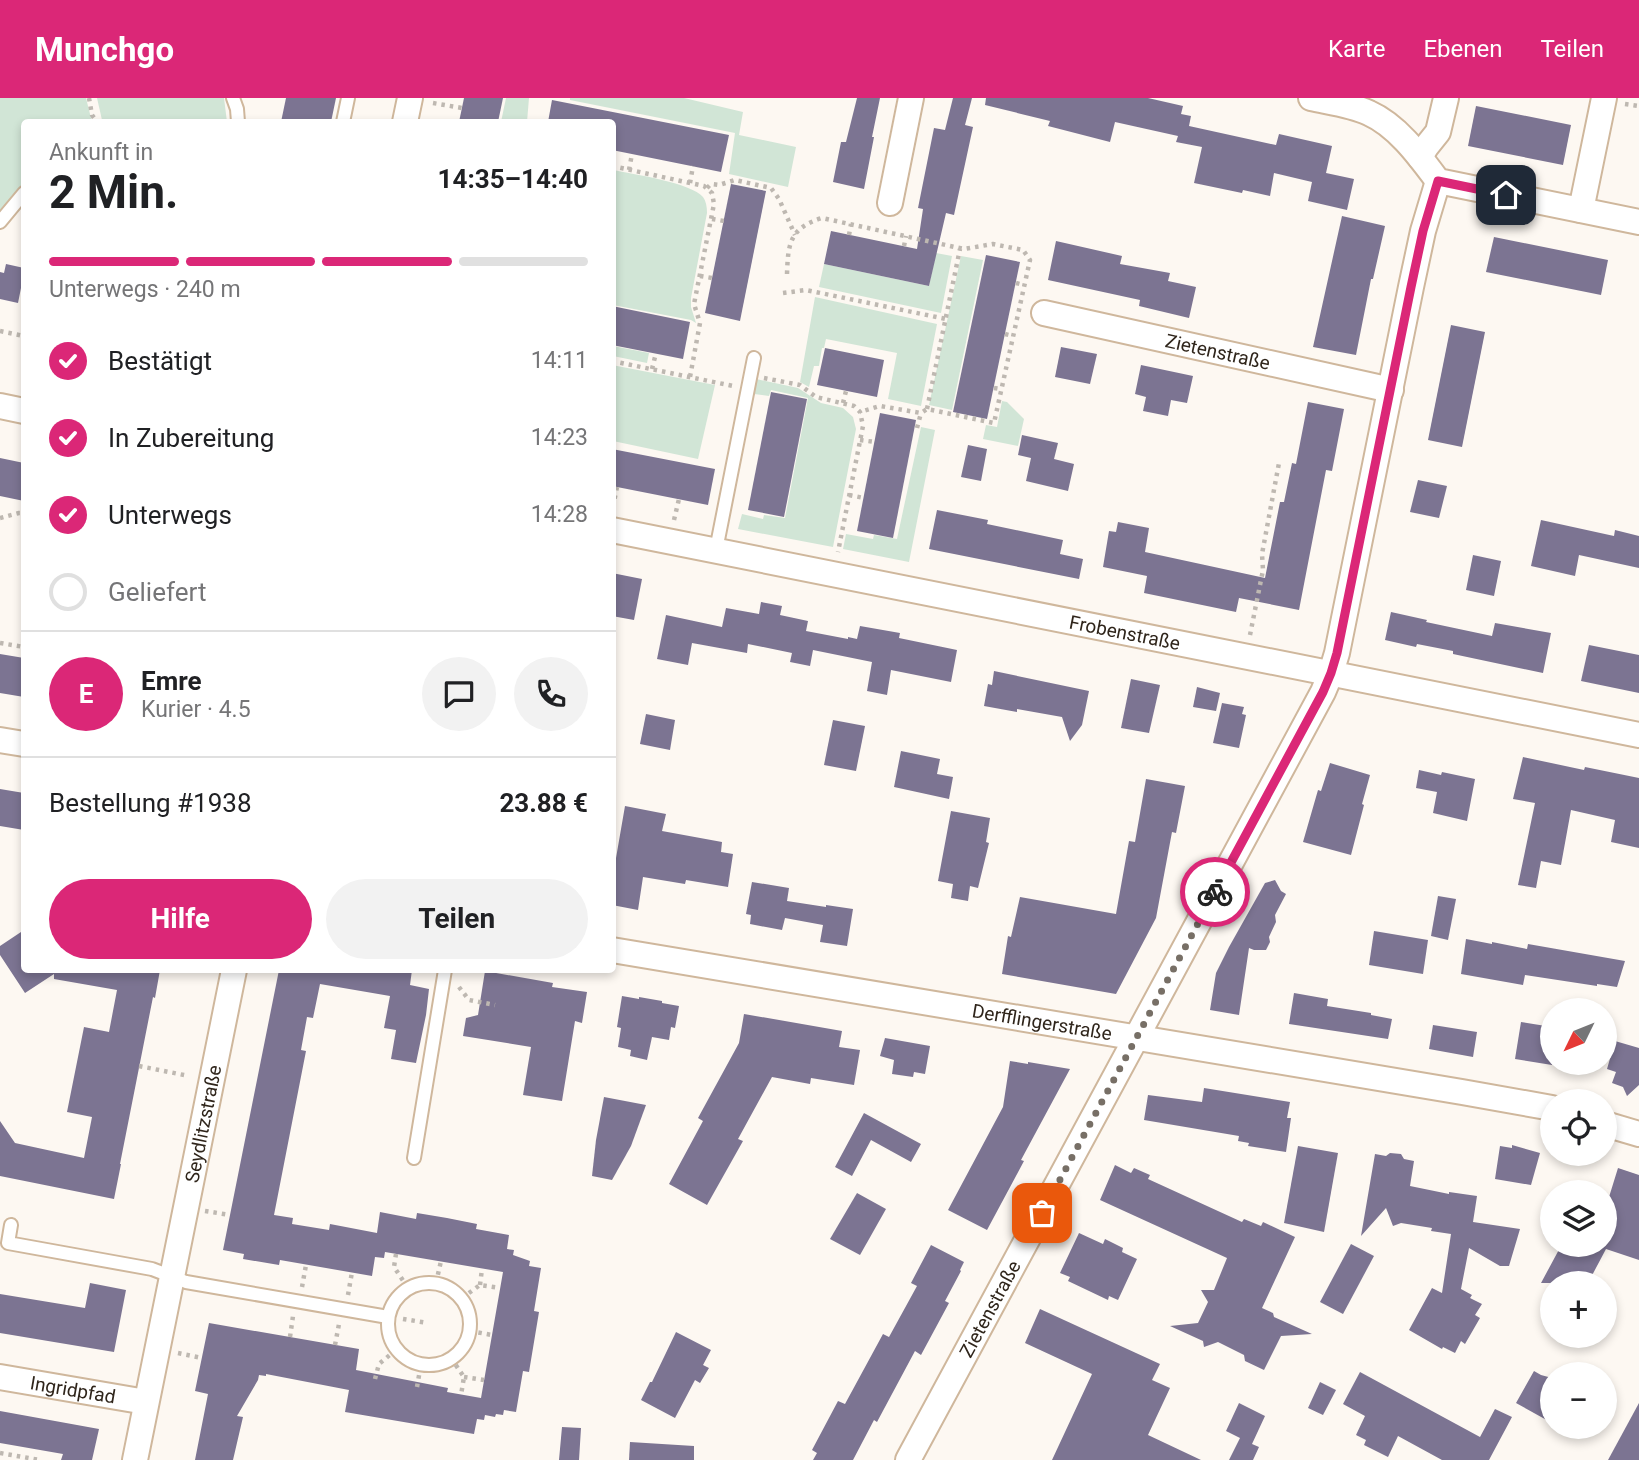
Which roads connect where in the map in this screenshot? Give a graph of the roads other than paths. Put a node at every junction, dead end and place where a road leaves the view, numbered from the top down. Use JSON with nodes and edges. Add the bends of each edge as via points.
{"nodes":[{"id":1,"x":233,"y":98,"type":"edge"},
{"id":2,"x":348,"y":98,"type":"edge"},
{"id":3,"x":911,"y":98,"type":"edge"},
{"id":4,"x":1446,"y":98,"type":"edge"},
{"id":5,"x":1604,"y":98,"type":"edge"},
{"id":6,"x":1320,"y":99,"type":"edge"},
{"id":7,"x":422,"y":101,"type":"edge"},
{"id":8,"x":238,"y":119,"type":"edge"},
{"id":9,"x":344,"y":119,"type":"edge"},
{"id":10,"x":407,"y":119,"type":"edge"},
{"id":11,"x":1420,"y":157,"type":"junction"},
{"id":12,"x":1438,"y":181,"type":"junction"},
{"id":13,"x":21,"y":197,"type":"edge"},
{"id":14,"x":890,"y":203,"type":"dead end"},
{"id":15,"x":1581,"y":211,"type":"junction"},
{"id":16,"x":0,"y":222,"type":"edge"},
{"id":17,"x":1639,"y":222,"type":"edge"},
{"id":18,"x":1044,"y":313,"type":"dead end"},
{"id":19,"x":754,"y":358,"type":"dead end"},
{"id":20,"x":1391,"y":390,"type":"junction"},
{"id":21,"x":0,"y":406,"type":"edge"},
{"id":22,"x":21,"y":410,"type":"edge"},
{"id":23,"x":616,"y":531,"type":"edge"},
{"id":24,"x":716,"y":551,"type":"junction"},
{"id":25,"x":1331,"y":673,"type":"junction"},
{"id":26,"x":1639,"y":735,"type":"edge"},
{"id":27,"x":0,"y":740,"type":"edge"},
{"id":28,"x":21,"y":744,"type":"edge"},
{"id":29,"x":616,"y":951,"type":"edge"},
{"id":30,"x":233,"y":973,"type":"edge"},
{"id":31,"x":445,"y":973,"type":"edge"},
{"id":32,"x":1137,"y":1038,"type":"junction"},
{"id":33,"x":1540,"y":1106,"type":"edge"},
{"id":34,"x":1617,"y":1128,"type":"edge"},
{"id":35,"x":1639,"y":1134,"type":"edge"},
{"id":36,"x":414,"y":1158,"type":"dead end"},
{"id":37,"x":11,"y":1225,"type":"dead end"},
{"id":38,"x":172,"y":1276,"type":"junction"},
{"id":39,"x":388,"y":1317,"type":"junction"},
{"id":40,"x":0,"y":1377,"type":"edge"},
{"id":41,"x":146,"y":1402,"type":"junction"},
{"id":42,"x":135,"y":1460,"type":"edge"},
{"id":43,"x":908,"y":1460,"type":"edge"}],
"edges":[{"from":1,"to":8,"type":"lane"},
{"from":2,"to":9,"type":"lane"},
{"from":3,"to":14,"type":"street"},
{"from":4,"to":11,"type":"street","via":[[1438,132]]},
{"from":5,"to":15,"type":"street"},
{"from":6,"to":11,"type":"street","via":[[1368,112]]},
{"from":7,"to":10,"type":"street"},
{"from":11,"to":12,"type":"street"},
{"from":12,"to":15,"type":"street"},
{"from":12,"to":20,"type":"street","name":"Zietenstraße","via":[[1423,231]]},
{"from":13,"to":16,"type":"lane"},
{"from":15,"to":17,"type":"street"},
{"from":18,"to":20,"type":"street","name":"Zietenstraße"},
{"from":19,"to":24,"type":"lane"},
{"from":20,"to":25,"type":"street","name":"Zietenstraße"},
{"from":21,"to":22,"type":"street"},
{"from":23,"to":24,"type":"street","name":"Frobenstraße"},
{"from":24,"to":25,"type":"street","name":"Frobenstraße"},
{"from":25,"to":26,"type":"street","name":"Frobenstraße"},
{"from":25,"to":32,"type":"street","name":"Zietenstraße"},
{"from":27,"to":28,"type":"street"},
{"from":29,"to":32,"type":"street","name":"Derfflingerstraße"},
{"from":30,"to":38,"type":"street","name":"Seydlitzstraße"},
{"from":31,"to":36,"type":"lane"},
{"from":32,"to":33,"type":"street","name":"Derfflingerstraße"},
{"from":32,"to":43,"type":"street","name":"Zietenstraße"},
{"from":34,"to":35,"type":"street"},
{"from":37,"to":38,"type":"lane","via":[[8,1243]]},
{"from":38,"to":39,"type":"lane"},
{"from":38,"to":41,"type":"street","name":"Seydlitzstraße"},
{"from":39,"to":39,"type":"lane","via":[[391,1341],[408,1360],[421,1364],[451,1358],[464,1346],[470,1331],[462,1298],[436,1283],[408,1288],[392,1304]]},
{"from":40,"to":41,"type":"street","name":"Ingridpfad"},
{"from":41,"to":42,"type":"street","name":"Seydlitzstraße"}]}
